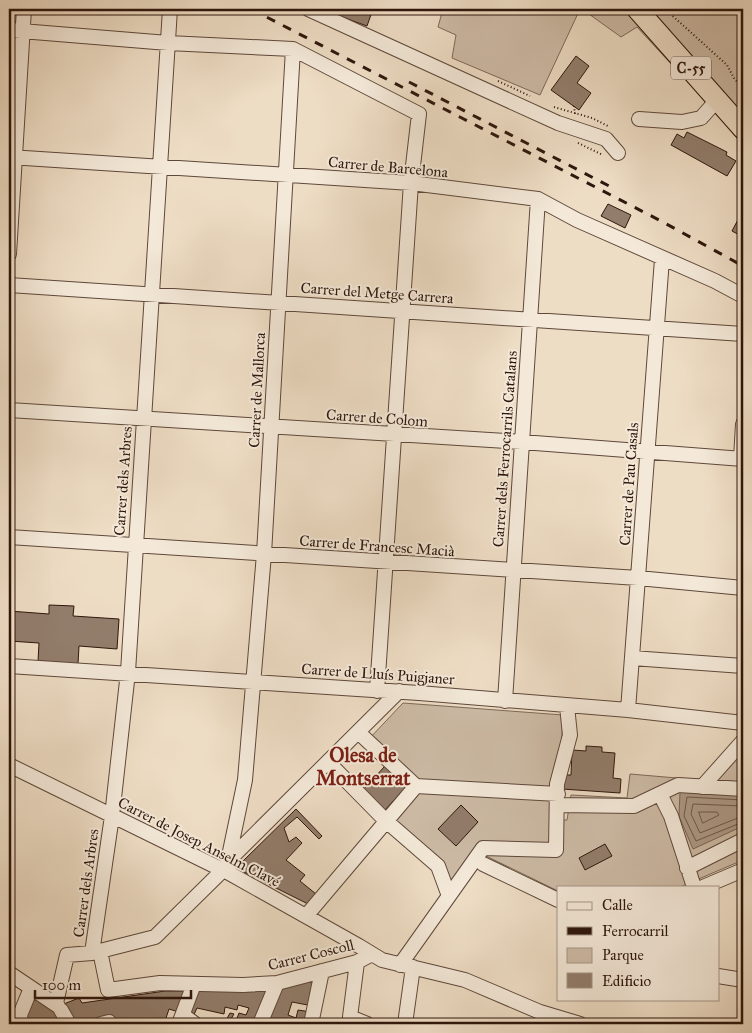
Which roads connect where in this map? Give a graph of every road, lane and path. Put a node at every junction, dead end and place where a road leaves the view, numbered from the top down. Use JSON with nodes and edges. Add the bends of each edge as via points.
{"nodes":[{"id":1,"x":24,"y":9,"type":"edge"},
{"id":2,"x":170,"y":9,"type":"edge"},
{"id":3,"x":308,"y":9,"type":"edge"},
{"id":4,"x":637,"y":9,"type":"edge"},
{"id":5,"x":665,"y":9,"type":"edge"},
{"id":6,"x":16,"y":30,"type":"edge"},
{"id":7,"x":168,"y":43,"type":"junction"},
{"id":8,"x":293,"y":49,"type":"junction"},
{"id":9,"x":743,"y":85,"type":"edge"},
{"id":10,"x":718,"y":99,"type":"junction"},
{"id":11,"x":574,"y":106,"type":"dead end"},
{"id":12,"x":575,"y":114,"type":"dead end"},
{"id":13,"x":639,"y":119,"type":"dead end"},
{"id":14,"x":743,"y":129,"type":"edge"},
{"id":15,"x":618,"y":153,"type":"dead end"},
{"id":16,"x":12,"y":157,"type":"edge"},
{"id":17,"x":160,"y":167,"type":"junction"},
{"id":18,"x":286,"y":176,"type":"junction"},
{"id":19,"x":411,"y":183,"type":"junction"},
{"id":20,"x":538,"y":199,"type":"junction"},
{"id":21,"x":9,"y":254,"type":"edge"},
{"id":22,"x":662,"y":259,"type":"junction"},
{"id":23,"x":9,"y":285,"type":"edge"},
{"id":24,"x":151,"y":294,"type":"junction"},
{"id":25,"x":743,"y":296,"type":"edge"},
{"id":26,"x":278,"y":303,"type":"junction"},
{"id":27,"x":403,"y":311,"type":"junction"},
{"id":28,"x":530,"y":320,"type":"junction"},
{"id":29,"x":656,"y":328,"type":"junction"},
{"id":30,"x":743,"y":334,"type":"edge"},
{"id":31,"x":9,"y":410,"type":"edge"},
{"id":32,"x":143,"y":419,"type":"junction"},
{"id":33,"x":743,"y":424,"type":"edge"},
{"id":34,"x":271,"y":428,"type":"junction"},
{"id":35,"x":393,"y":436,"type":"junction"},
{"id":36,"x":522,"y":442,"type":"junction"},
{"id":37,"x":648,"y":453,"type":"junction"},
{"id":38,"x":742,"y":459,"type":"edge"},
{"id":39,"x":9,"y":537,"type":"edge"},
{"id":40,"x":135,"y":545,"type":"junction"},
{"id":41,"x":264,"y":554,"type":"junction"},
{"id":42,"x":385,"y":562,"type":"junction"},
{"id":43,"x":513,"y":571,"type":"junction"},
{"id":44,"x":638,"y":578,"type":"junction"},
{"id":45,"x":743,"y":588,"type":"edge"},
{"id":46,"x":632,"y":658,"type":"junction"},
{"id":47,"x":9,"y":666,"type":"edge"},
{"id":48,"x":743,"y":666,"type":"edge"},
{"id":49,"x":128,"y":672,"type":"junction"},
{"id":50,"x":254,"y":680,"type":"junction"},
{"id":51,"x":377,"y":691,"type":"junction"},
{"id":52,"x":399,"y":691,"type":"junction"},
{"id":53,"x":505,"y":701,"type":"junction"},
{"id":54,"x":567,"y":706,"type":"junction"},
{"id":55,"x":628,"y":710,"type":"junction"},
{"id":56,"x":743,"y":723,"type":"edge"},
{"id":57,"x":358,"y":732,"type":"junction"},
{"id":58,"x":743,"y":741,"type":"edge"},
{"id":59,"x":328,"y":762,"type":"junction"},
{"id":60,"x":9,"y":765,"type":"edge"},
{"id":61,"x":416,"y":786,"type":"junction"},
{"id":62,"x":702,"y":787,"type":"junction"},
{"id":63,"x":743,"y":790,"type":"edge"},
{"id":64,"x":660,"y":794,"type":"junction"},
{"id":65,"x":558,"y":799,"type":"junction"},
{"id":66,"x":112,"y":816,"type":"junction"},
{"id":67,"x":385,"y":820,"type":"junction"},
{"id":68,"x":743,"y":840,"type":"edge"},
{"id":69,"x":483,"y":864,"type":"dead end"},
{"id":70,"x":226,"y":868,"type":"junction"},
{"id":71,"x":687,"y":868,"type":"junction"},
{"id":72,"x":743,"y":870,"type":"edge"},
{"id":73,"x":694,"y":886,"type":"edge"},
{"id":74,"x":705,"y":886,"type":"edge"},
{"id":75,"x":449,"y":896,"type":"junction"},
{"id":76,"x":557,"y":900,"type":"edge"},
{"id":77,"x":306,"y":916,"type":"junction"},
{"id":78,"x":96,"y":952,"type":"junction"},
{"id":79,"x":370,"y":955,"type":"junction"},
{"id":80,"x":357,"y":962,"type":"junction"},
{"id":81,"x":406,"y":966,"type":"junction"},
{"id":82,"x":322,"y":971,"type":"junction"},
{"id":83,"x":9,"y":973,"type":"edge"},
{"id":84,"x":720,"y":976,"type":"edge"},
{"id":85,"x":743,"y":980,"type":"edge"},
{"id":86,"x":276,"y":983,"type":"junction"},
{"id":87,"x":194,"y":984,"type":"junction"},
{"id":88,"x":31,"y":988,"type":"junction"},
{"id":89,"x":108,"y":990,"type":"joint"},
{"id":90,"x":59,"y":1006,"type":"junction"},
{"id":91,"x":16,"y":1018,"type":"edge"},
{"id":92,"x":181,"y":1020,"type":"edge"},
{"id":93,"x":69,"y":1024,"type":"edge"},
{"id":94,"x":101,"y":1024,"type":"edge"},
{"id":95,"x":110,"y":1024,"type":"edge"},
{"id":96,"x":196,"y":1024,"type":"edge"},
{"id":97,"x":260,"y":1024,"type":"edge"},
{"id":98,"x":311,"y":1024,"type":"edge"},
{"id":99,"x":367,"y":1024,"type":"edge"},
{"id":100,"x":405,"y":1024,"type":"edge"},
{"id":101,"x":580,"y":1024,"type":"edge"}],
"edges":[{"from":1,"to":6,"type":"street"},
{"from":2,"to":7,"type":"street","name":"Carrer dels Arbres"},
{"from":3,"to":15,"type":"street","via":[[550,119],[606,139]]},
{"from":4,"to":10,"type":"highway","number":"C-55"},
{"from":5,"to":9,"type":"path"},
{"from":6,"to":7,"type":"street"},
{"from":6,"to":16,"type":"street"},
{"from":7,"to":8,"type":"street"},
{"from":7,"to":17,"type":"street","name":"Carrer dels Arbres"},
{"from":8,"to":18,"type":"street","name":"Carrer de Mallorca"},
{"from":8,"to":19,"type":"street","via":[[419,114]]},
{"from":10,"to":13,"type":"street","via":[[700,118],[682,122]]},
{"from":10,"to":14,"type":"highway","number":"C-55"},
{"from":11,"to":12,"type":"path"},
{"from":16,"to":17,"type":"street","name":"Carrer de Barcelona"},
{"from":16,"to":21,"type":"street"},
{"from":17,"to":18,"type":"street","name":"Carrer de Barcelona"},
{"from":17,"to":24,"type":"street","name":"Carrer dels Arbres"},
{"from":18,"to":19,"type":"street","name":"Carrer de Barcelona"},
{"from":18,"to":26,"type":"street","name":"Carrer de Mallorca"},
{"from":19,"to":20,"type":"street","name":"Carrer de Barcelona"},
{"from":19,"to":27,"type":"street"},
{"from":20,"to":22,"type":"street","name":"Carrer de Barcelona"},
{"from":20,"to":28,"type":"street","name":"Carrer dels Ferrocarrils Catalans"},
{"from":22,"to":25,"type":"street","name":"Carrer de Barcelona"},
{"from":22,"to":29,"type":"street","name":"Carrer de Pau Casals"},
{"from":23,"to":24,"type":"street","name":"Carrer del Metge Carrera"},
{"from":24,"to":26,"type":"street","name":"Carrer del Metge Carrera"},
{"from":24,"to":32,"type":"street","name":"Carrer dels Arbres"},
{"from":26,"to":27,"type":"street","name":"Carrer del Metge Carrera"},
{"from":26,"to":34,"type":"street","name":"Carrer de Mallorca"},
{"from":27,"to":28,"type":"street","name":"Carrer del Metge Carrera"},
{"from":27,"to":35,"type":"street"},
{"from":28,"to":29,"type":"street","name":"Carrer del Metge Carrera"},
{"from":28,"to":36,"type":"street","name":"Carrer dels Ferrocarrils Catalans"},
{"from":29,"to":30,"type":"street","name":"Carrer del Metge Carrera"},
{"from":29,"to":37,"type":"street","name":"Carrer de Pau Casals"},
{"from":31,"to":32,"type":"street","name":"Carrer de Colom"},
{"from":32,"to":34,"type":"street","name":"Carrer de Colom"},
{"from":32,"to":40,"type":"street","name":"Carrer dels Arbres"},
{"from":33,"to":38,"type":"street"},
{"from":34,"to":35,"type":"street","name":"Carrer de Colom"},
{"from":34,"to":41,"type":"street","name":"Carrer de Mallorca"},
{"from":35,"to":36,"type":"street","name":"Carrer de Colom"},
{"from":35,"to":42,"type":"street"},
{"from":36,"to":37,"type":"street","name":"Carrer de Colom"},
{"from":36,"to":43,"type":"street","name":"Carrer dels Ferrocarrils Catalans"},
{"from":37,"to":38,"type":"street","name":"Carrer de Colom"},
{"from":37,"to":44,"type":"street","name":"Carrer de Pau Casals"},
{"from":39,"to":40,"type":"street","name":"Carrer de Francesc Macià"},
{"from":40,"to":41,"type":"street","name":"Carrer de Francesc Macià"},
{"from":40,"to":49,"type":"street","name":"Carrer dels Arbres"},
{"from":41,"to":42,"type":"street","name":"Carrer de Francesc Macià"},
{"from":41,"to":50,"type":"street","name":"Carrer de Mallorca"},
{"from":42,"to":43,"type":"street","name":"Carrer de Francesc Macià"},
{"from":42,"to":51,"type":"street"},
{"from":43,"to":44,"type":"street","name":"Carrer de Francesc Macià"},
{"from":43,"to":53,"type":"street","name":"Carrer dels Ferrocarrils Catalans"},
{"from":44,"to":45,"type":"street","name":"Carrer de Francesc Macià"},
{"from":44,"to":46,"type":"street","name":"Carrer de Pau Casals"},
{"from":46,"to":48,"type":"street"},
{"from":46,"to":55,"type":"street","name":"Carrer de Pau Casals"},
{"from":47,"to":49,"type":"street","name":"Carrer de Lluís Puigjaner"},
{"from":49,"to":50,"type":"street","name":"Carrer de Lluís Puigjaner"},
{"from":49,"to":66,"type":"street","name":"Carrer dels Arbres"},
{"from":50,"to":51,"type":"street","name":"Carrer de Lluís Puigjaner"},
{"from":50,"to":70,"type":"street","name":"Carrer de Mallorca","via":[[245,780]]},
{"from":51,"to":52,"type":"street","name":"Carrer de Lluís Puigjaner"},
{"from":52,"to":53,"type":"street","name":"Carrer de Lluís Puigjaner"},
{"from":52,"to":57,"type":"street"},
{"from":53,"to":54,"type":"street","name":"Carrer de Lluís Puigjaner"},
{"from":54,"to":55,"type":"street","name":"Carrer de Lluís Puigjaner"},
{"from":54,"to":65,"type":"street","via":[[570,735],[559,772]]},
{"from":55,"to":56,"type":"street","name":"Carrer de Lluís Puigjaner"},
{"from":57,"to":59,"type":"street"},
{"from":57,"to":61,"type":"street"},
{"from":58,"to":62,"type":"street"},
{"from":59,"to":67,"type":"street"},
{"from":59,"to":70,"type":"street"},
{"from":60,"to":66,"type":"street","name":"Carrer de Josep Anselm Clavé"},
{"from":61,"to":65,"type":"street"},
{"from":61,"to":67,"type":"street"},
{"from":62,"to":63,"type":"street"},
{"from":62,"to":64,"type":"street","via":[[678,785]]},
{"from":64,"to":65,"type":"street","via":[[634,806]]},
{"from":64,"to":71,"type":"street","via":[[671,816]]},
{"from":65,"to":75,"type":"street","via":[[556,850],[483,848]]},
{"from":66,"to":70,"type":"street","name":"Carrer de Josep Anselm Clavé"},
{"from":66,"to":78,"type":"street","name":"Carrer dels Arbres"},
{"from":67,"to":75,"type":"street","via":[[438,866]]},
{"from":67,"to":77,"type":"street"},
{"from":68,"to":71,"type":"street"},
{"from":69,"to":76,"type":"street"},
{"from":70,"to":77,"type":"street","name":"Carrer de Josep Anselm Clavé"},
{"from":70,"to":78,"type":"street","via":[[155,937]]},
{"from":71,"to":73,"type":"street"},
{"from":72,"to":74,"type":"street"},
{"from":75,"to":81,"type":"street"},
{"from":77,"to":79,"type":"street","name":"Carrer de Josep Anselm Clavé"},
{"from":78,"to":89,"type":"street","name":"Carrer dels Arbres"},
{"from":78,"to":90,"type":"street","via":[[67,955]]},
{"from":79,"to":80,"type":"street","name":"Carrer Coscoll"},
{"from":79,"to":81,"type":"street","name":"Carrer de Josep Anselm Clavé"},
{"from":80,"to":82,"type":"street","name":"Carrer Coscoll"},
{"from":80,"to":99,"type":"street","via":[[350,1017]]},
{"from":81,"to":100,"type":"street"},
{"from":81,"to":101,"type":"street","name":"Carrer de Josep Anselm Clavé","via":[[465,980],[540,1012]]},
{"from":82,"to":86,"type":"street","name":"Carrer Coscoll"},
{"from":82,"to":98,"type":"street"},
{"from":83,"to":88,"type":"street"},
{"from":84,"to":85,"type":"street"},
{"from":86,"to":87,"type":"street","name":"Carrer Coscoll"},
{"from":86,"to":97,"type":"street"},
{"from":87,"to":89,"type":"street","name":"Carrer Coscoll","via":[[160,983]]},
{"from":87,"to":92,"type":"street"},
{"from":88,"to":90,"type":"street"},
{"from":88,"to":91,"type":"street"},
{"from":90,"to":93,"type":"street"},
{"from":92,"to":96,"type":"street"},
{"from":94,"to":95,"type":"street"}]}
